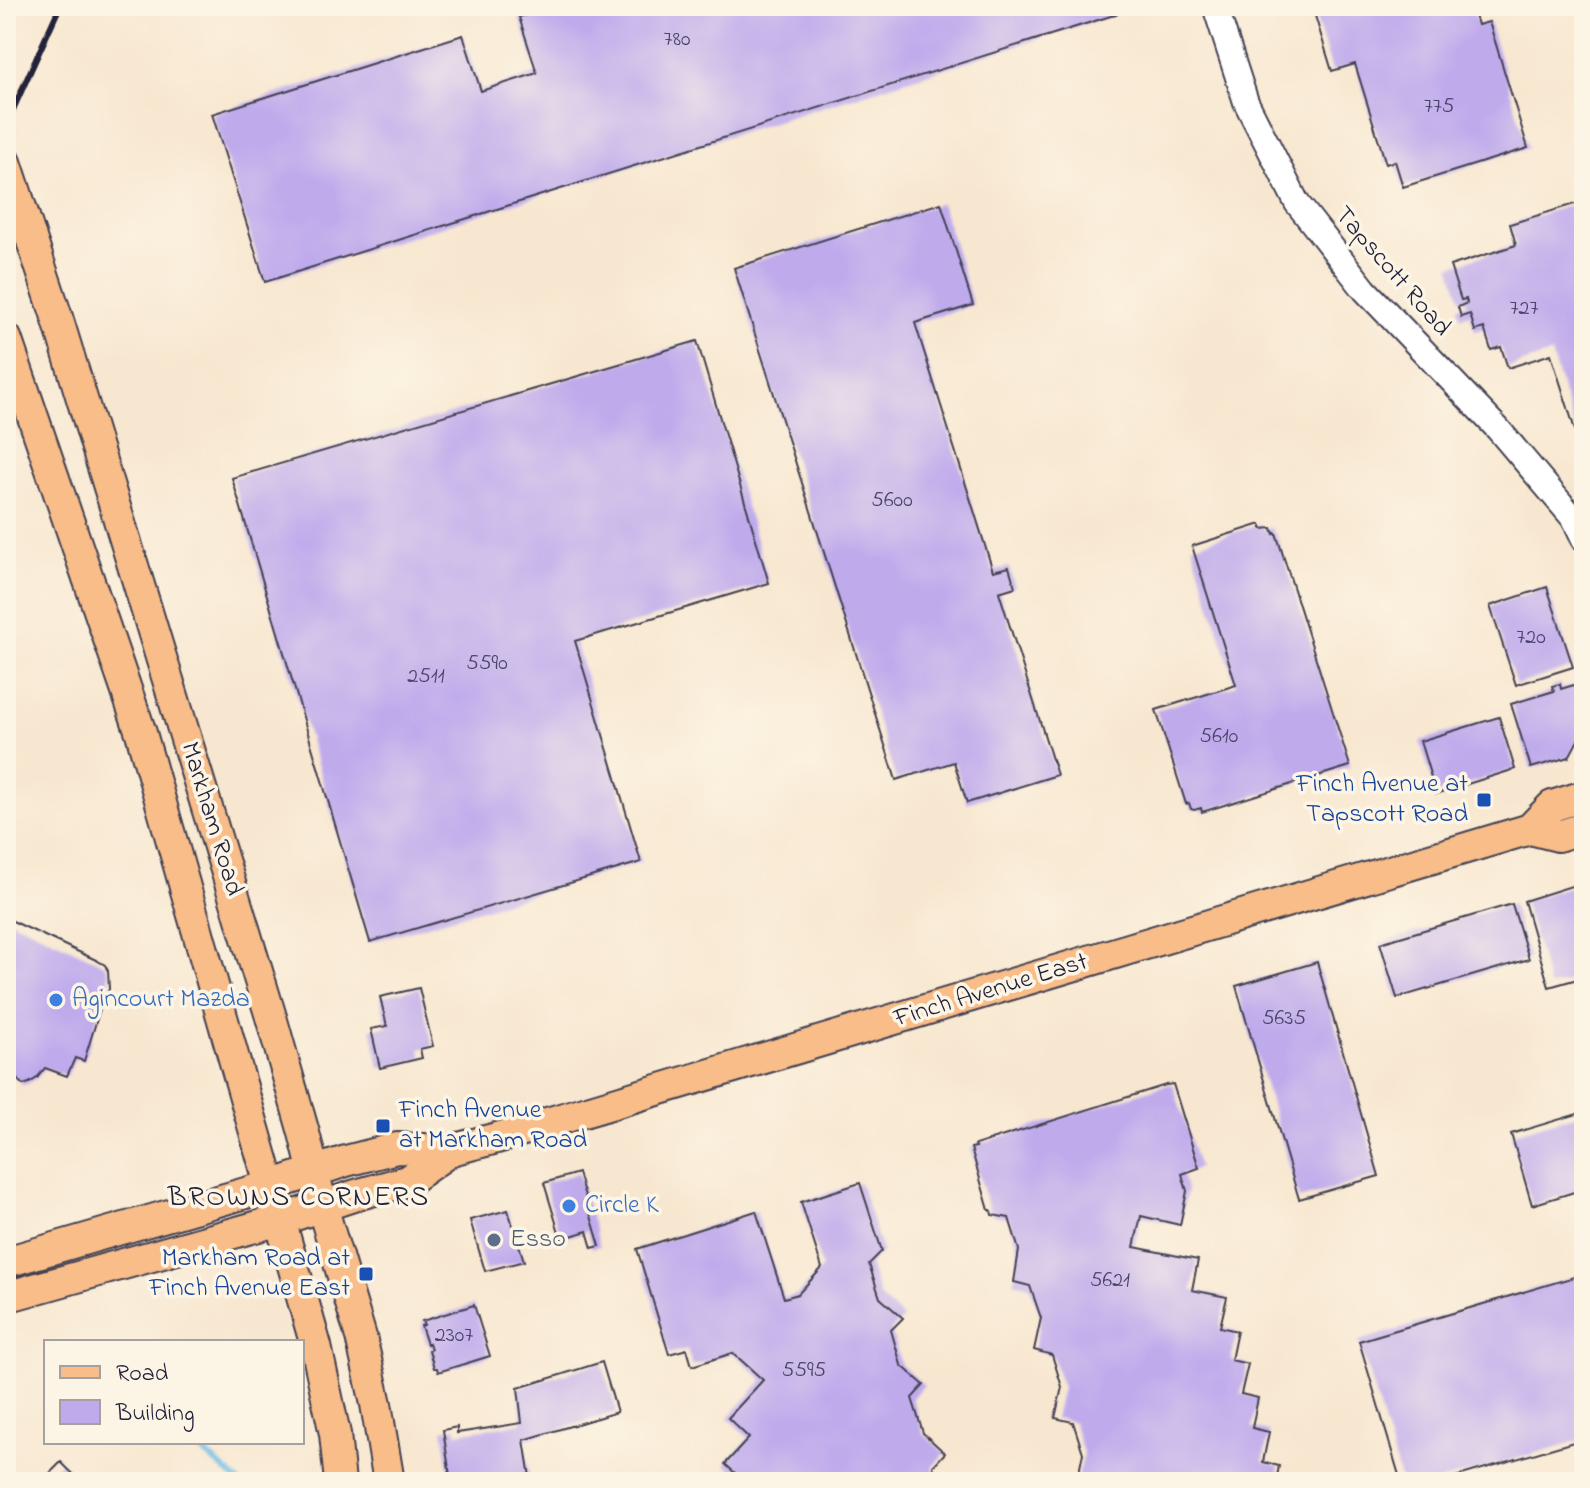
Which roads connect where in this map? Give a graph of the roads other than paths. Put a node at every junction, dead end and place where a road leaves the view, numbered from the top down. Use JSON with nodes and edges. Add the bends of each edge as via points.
{"nodes":[{"id":1,"x":1215,"y":6,"type":"edge"},
{"id":2,"x":6,"y":162,"type":"edge"},
{"id":3,"x":6,"y":338,"type":"edge"},
{"id":4,"x":1584,"y":539,"type":"edge"},
{"id":5,"x":1584,"y":796,"type":"edge"},
{"id":6,"x":1584,"y":828,"type":"edge"},
{"id":7,"x":1530,"y":829,"type":"junction"},
{"id":8,"x":451,"y":1150,"type":"junction"},
{"id":9,"x":315,"y":1171,"type":"junction"},
{"id":10,"x":270,"y":1186,"type":"junction"},
{"id":11,"x":322,"y":1206,"type":"junction"},
{"id":12,"x":280,"y":1220,"type":"junction"},
{"id":13,"x":6,"y":1262,"type":"edge"},
{"id":14,"x":6,"y":1297,"type":"edge"},
{"id":15,"x":340,"y":1482,"type":"edge"},
{"id":16,"x":389,"y":1482,"type":"edge"}],
"edges":[{"from":1,"to":4,"type":"street","name":"Tapscott Road","via":[[1246,102],[1297,203],[1365,290],[1508,441],[1575,520]]},
{"from":2,"to":9,"type":"main road","name":"Markham Road"},
{"from":3,"to":10,"type":"main road","name":"Markham Road","via":[[141,733]]},
{"from":5,"to":7,"type":"main road","name":"Finch Avenue East","via":[[1552,806]]},
{"from":6,"to":7,"type":"main road","name":"Finch Avenue East","via":[[1558,836]]},
{"from":7,"to":8,"type":"main road","name":"Finch Avenue East"},
{"from":8,"to":9,"type":"main road","name":"Finch Avenue East","via":[[397,1148]]},
{"from":8,"to":11,"type":"main road","name":"Finch Avenue East","via":[[407,1181]]},
{"from":9,"to":10,"type":"main road","name":"Finch Avenue East"},
{"from":9,"to":11,"type":"main road","name":"Markham Road"},
{"from":10,"to":12,"type":"main road","name":"Markham Road"},
{"from":10,"to":13,"type":"main road","name":"Finch Avenue East"},
{"from":11,"to":12,"type":"main road","name":"Finch Avenue East"},
{"from":11,"to":16,"type":"main road","name":"Markham Road","via":[[361,1337]]},
{"from":12,"to":14,"type":"main road","name":"Finch Avenue East"},
{"from":12,"to":15,"type":"main road","name":"Markham Road","via":[[316,1346]]}]}
